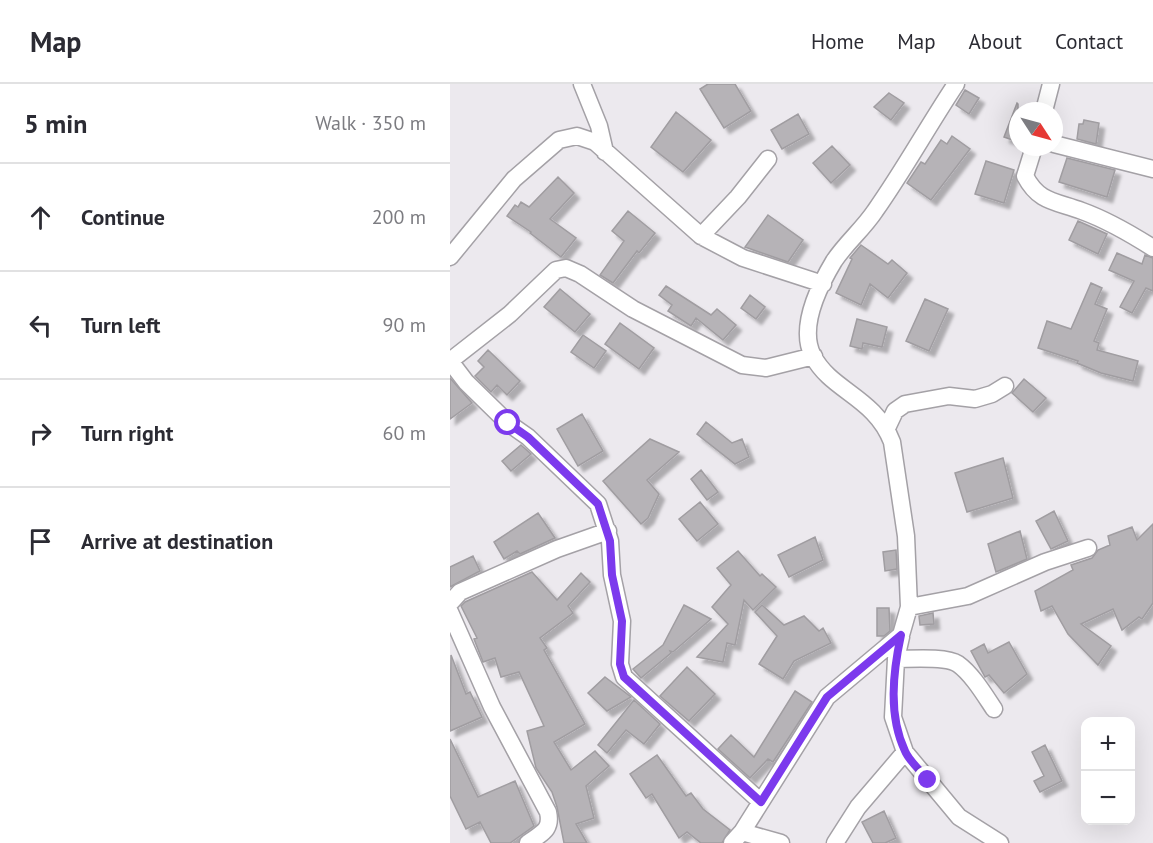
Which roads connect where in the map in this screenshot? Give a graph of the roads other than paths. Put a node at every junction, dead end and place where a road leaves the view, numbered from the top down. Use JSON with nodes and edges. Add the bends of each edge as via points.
{"nodes":[{"id":1,"x":582,"y":84,"type":"edge"},
{"id":2,"x":956,"y":84,"type":"edge"},
{"id":3,"x":1051,"y":84,"type":"edge"},
{"id":4,"x":1046,"y":102,"type":"edge"},
{"id":5,"x":1063,"y":146,"type":"edge"},
{"id":6,"x":605,"y":152,"type":"junction"},
{"id":7,"x":1031,"y":156,"type":"edge"},
{"id":8,"x":768,"y":159,"type":"dead end"},
{"id":9,"x":1153,"y":169,"type":"edge"},
{"id":10,"x":701,"y":236,"type":"junction"},
{"id":11,"x":1153,"y":248,"type":"edge"},
{"id":12,"x":450,"y":257,"type":"edge"},
{"id":13,"x":823,"y":284,"type":"junction"},
{"id":14,"x":814,"y":356,"type":"junction"},
{"id":15,"x":450,"y":361,"type":"edge"},
{"id":16,"x":1005,"y":386,"type":"dead end"},
{"id":17,"x":887,"y":428,"type":"junction"},
{"id":18,"x":608,"y":531,"type":"junction"},
{"id":19,"x":1088,"y":548,"type":"dead end"},
{"id":20,"x":450,"y":603,"type":"edge"},
{"id":21,"x":909,"y":607,"type":"junction"},
{"id":22,"x":450,"y":612,"type":"edge"},
{"id":23,"x":901,"y":635,"type":"junction"},
{"id":24,"x":896,"y":659,"type":"junction"},
{"id":25,"x":994,"y":709,"type":"dead end"},
{"id":26,"x":905,"y":752,"type":"junction"},
{"id":27,"x":761,"y":802,"type":"junction"},
{"id":28,"x":737,"y":838,"type":"edge"},
{"id":29,"x":528,"y":843,"type":"edge"},
{"id":30,"x":781,"y":843,"type":"edge"},
{"id":31,"x":835,"y":843,"type":"edge"},
{"id":32,"x":1000,"y":843,"type":"edge"}],
"edges":[{"from":1,"to":6,"type":"street"},
{"from":2,"to":13,"type":"street","via":[[874,212],[835,260]]},
{"from":3,"to":4,"type":"street"},
{"from":5,"to":9,"type":"street"},
{"from":6,"to":10,"type":"street"},
{"from":6,"to":12,"type":"street","via":[[586,138],[559,140],[514,179]]},
{"from":7,"to":11,"type":"street","via":[[1025,176],[1032,189],[1055,204],[1082,210]]},
{"from":8,"to":10,"type":"street"},
{"from":10,"to":13,"type":"street","via":[[742,258]]},
{"from":13,"to":14,"type":"street","via":[[809,321]]},
{"from":14,"to":15,"type":"street","via":[[766,368],[742,365],[633,309],[566,268],[556,270],[510,314]]},
{"from":14,"to":17,"type":"street","via":[[834,380],[865,402]]},
{"from":15,"to":18,"type":"street","via":[[508,423],[598,504]]},
{"from":16,"to":17,"type":"street","via":[[975,399],[949,396],[905,404],[895,411]]},
{"from":17,"to":21,"type":"street","via":[[903,507]]},
{"from":18,"to":20,"type":"street","via":[[460,592]]},
{"from":18,"to":27,"type":"street","via":[[622,621],[620,664],[624,677]]},
{"from":19,"to":21,"type":"street","via":[[968,596]]},
{"from":21,"to":23,"type":"street"},
{"from":22,"to":29,"type":"street","via":[[492,707],[548,812],[547,830]]},
{"from":23,"to":24,"type":"street"},
{"from":23,"to":27,"type":"street","via":[[827,697]]},
{"from":24,"to":25,"type":"street","via":[[947,660],[958,664]]},
{"from":24,"to":26,"type":"street","via":[[893,717]]},
{"from":26,"to":31,"type":"street","via":[[858,807]]},
{"from":26,"to":32,"type":"street","via":[[959,817]]},
{"from":27,"to":28,"type":"street"},
{"from":28,"to":30,"type":"street"}]}
